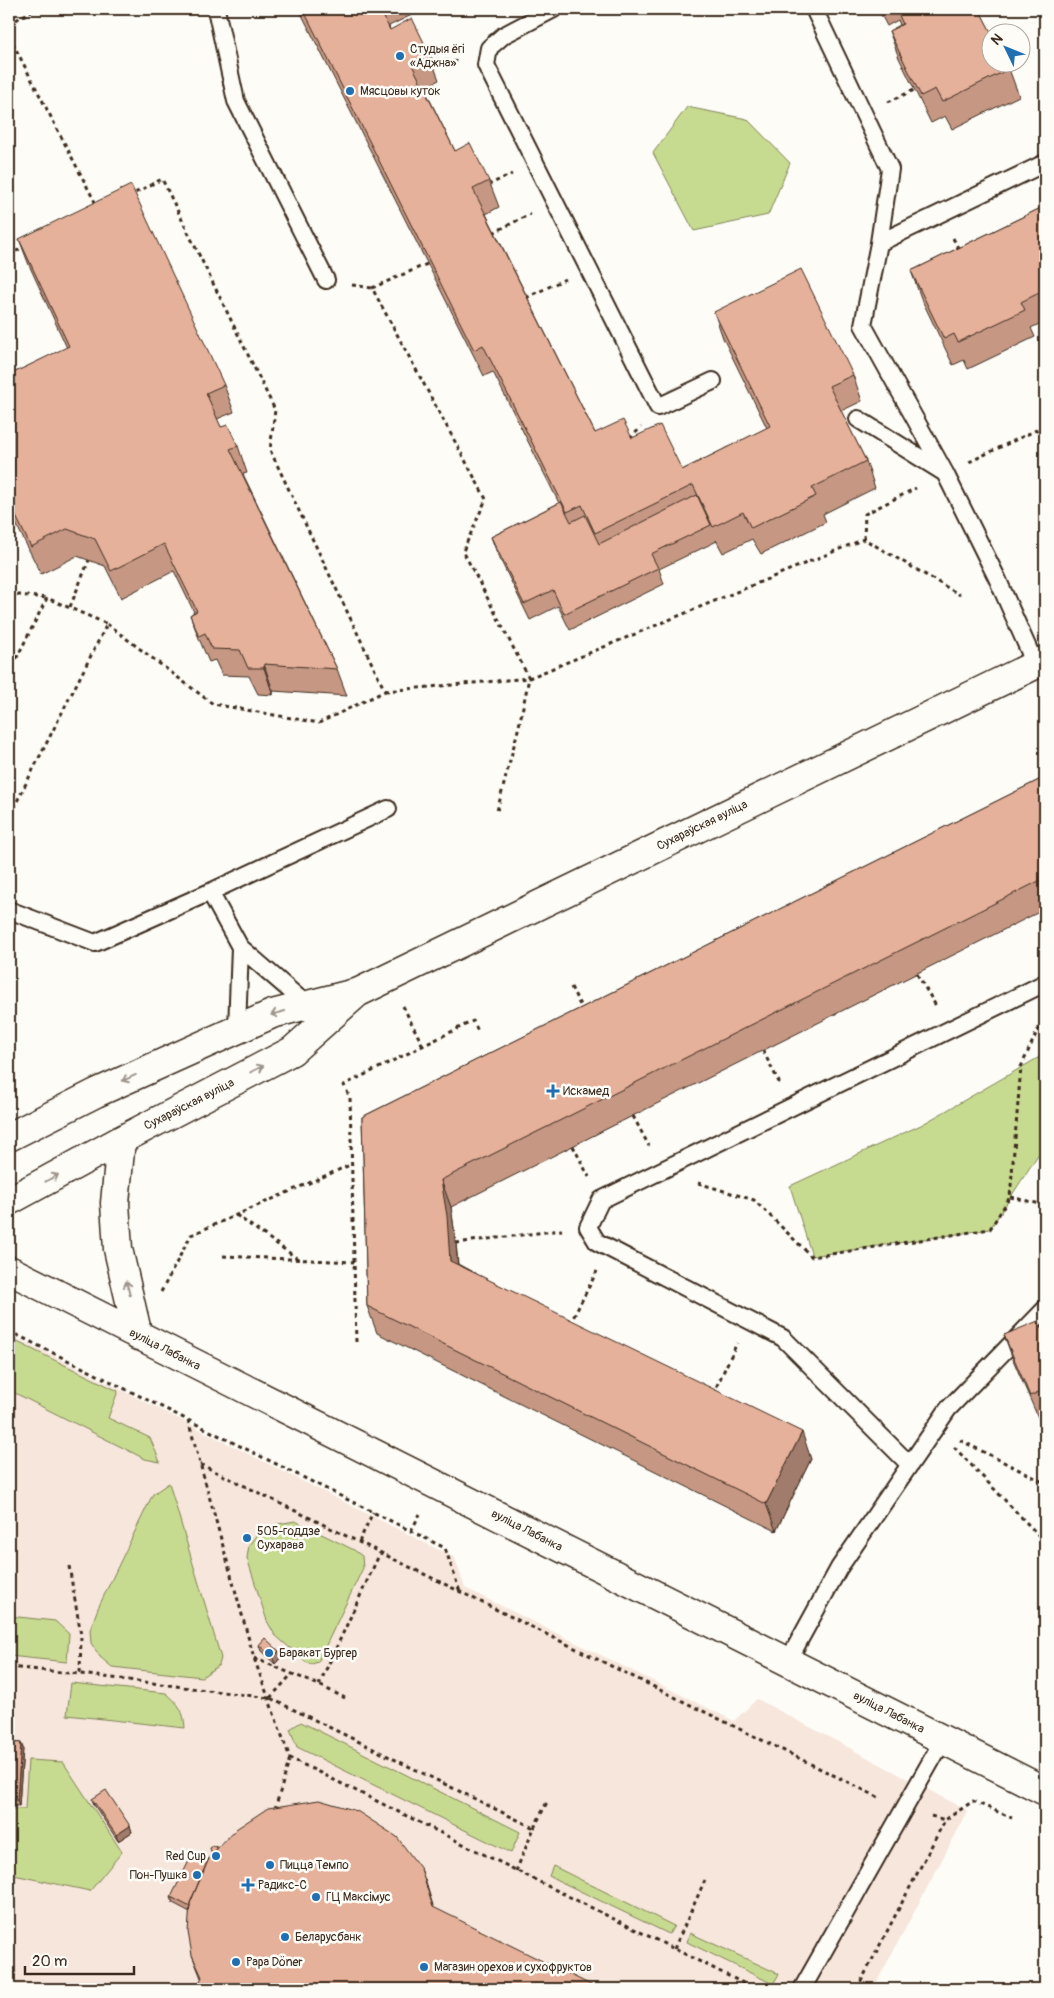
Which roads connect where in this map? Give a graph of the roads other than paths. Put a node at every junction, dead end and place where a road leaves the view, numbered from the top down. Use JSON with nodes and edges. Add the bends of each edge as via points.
{"nodes":[{"id":1,"x":216,"y":9,"type":"edge"},
{"id":2,"x":554,"y":9,"type":"edge"},
{"id":3,"x":814,"y":9,"type":"edge"},
{"id":4,"x":1045,"y":163,"type":"edge"},
{"id":5,"x":879,"y":243,"type":"junction"},
{"id":6,"x":326,"y":280,"type":"road end"},
{"id":7,"x":713,"y":381,"type":"dead end"},
{"id":8,"x":858,"y":419,"type":"dead end"},
{"id":9,"x":945,"y":473,"type":"junction"},
{"id":10,"x":1040,"y":662,"type":"edge"},
{"id":11,"x":388,"y":809,"type":"dead end"},
{"id":12,"x":210,"y":892,"type":"junction"},
{"id":13,"x":9,"y":910,"type":"edge"},
{"id":14,"x":240,"y":947,"type":"junction"},
{"id":15,"x":1045,"y":983,"type":"edge"},
{"id":16,"x":359,"y":992,"type":"junction"},
{"id":17,"x":307,"y":1005,"type":"junction"},
{"id":18,"x":237,"y":1029,"type":"junction"},
{"id":19,"x":9,"y":1137,"type":"edge"},
{"id":20,"x":121,"y":1140,"type":"junction"},
{"id":21,"x":9,"y":1201,"type":"edge"},
{"id":22,"x":9,"y":1270,"type":"edge"},
{"id":23,"x":1045,"y":1309,"type":"edge"},
{"id":24,"x":138,"y":1336,"type":"junction"},
{"id":25,"x":909,"y":1464,"type":"junction"},
{"id":26,"x":788,"y":1661,"type":"junction"},
{"id":27,"x":943,"y":1740,"type":"junction"},
{"id":28,"x":1045,"y":1791,"type":"edge"},
{"id":29,"x":802,"y":1989,"type":"edge"}],
"edges":[{"from":1,"to":6,"type":"lane","via":[[236,101]]},
{"from":2,"to":7,"type":"lane","via":[[504,35],[489,48],[486,65],[658,407]]},
{"from":3,"to":5,"type":"lane","via":[[890,169]]},
{"from":4,"to":5,"type":"lane"},
{"from":5,"to":9,"type":"lane","via":[[863,325]]},
{"from":8,"to":9,"type":"lane"},
{"from":9,"to":10,"type":"lane"},
{"from":10,"to":16,"type":"main road","name":"Сухараўская вуліца"},
{"from":11,"to":12,"type":"lane"},
{"from":12,"to":13,"type":"lane","via":[[95,943]]},
{"from":12,"to":14,"type":"lane"},
{"from":14,"to":17,"type":"lane"},
{"from":14,"to":18,"type":"lane"},
{"from":15,"to":25,"type":"lane","via":[[601,1200],[588,1227],[597,1242],[783,1338]]},
{"from":16,"to":17,"type":"main road","name":"Сухараўская вуліца"},
{"from":20,"to":16,"type":"main road","name":"Сухараўская вуліца","one_way":true,"via":[[292,1051]]},
{"from":17,"to":18,"type":"main road","name":"Сухараўская вуліца","one_way":true,"via":[[272,1014]]},
{"from":18,"to":19,"type":"main road","name":"Сухараўская вуліца","one_way":true,"via":[[96,1093]]},
{"from":21,"to":20,"type":"main road","name":"Сухараўская вуліца","one_way":true},
{"from":24,"to":20,"type":"main road","one_way":true,"via":[[118,1249],[115,1203]]},
{"from":22,"to":24,"type":"main road","name":"вуліца Лабанка"},
{"from":23,"to":25,"type":"lane","via":[[948,1409]]},
{"from":24,"to":26,"type":"main road","name":"вуліца Лабанка"},
{"from":25,"to":26,"type":"lane","via":[[839,1568]]},
{"from":26,"to":27,"type":"main road","name":"вуліца Лабанка"},
{"from":27,"to":28,"type":"main road","name":"вуліца Лабанка"},
{"from":27,"to":29,"type":"lane"}]}
